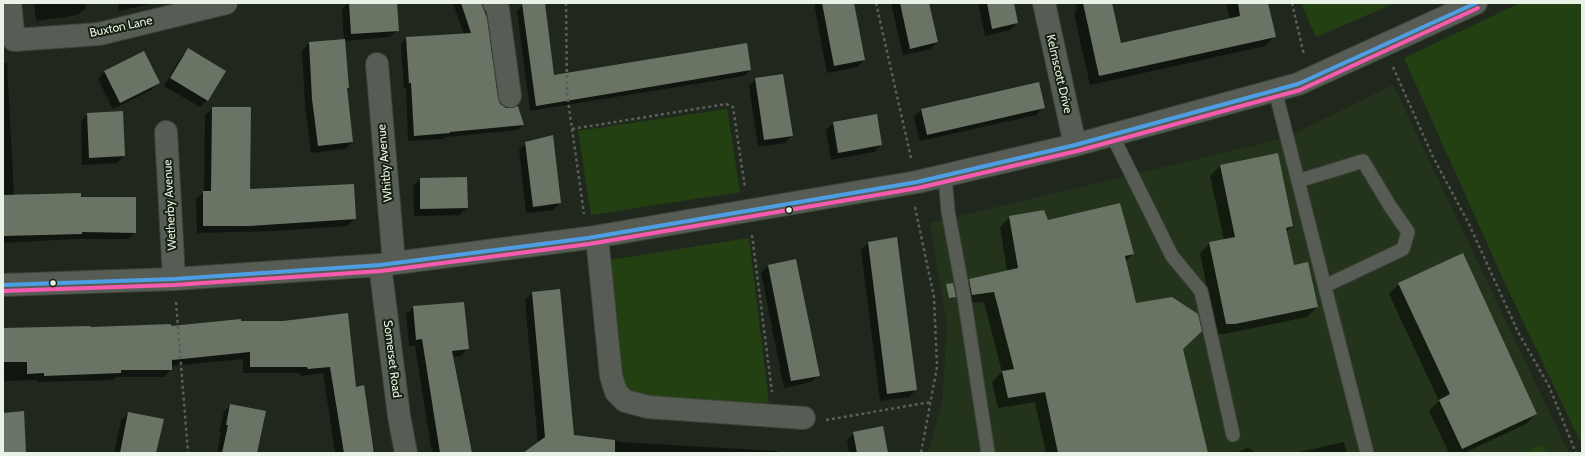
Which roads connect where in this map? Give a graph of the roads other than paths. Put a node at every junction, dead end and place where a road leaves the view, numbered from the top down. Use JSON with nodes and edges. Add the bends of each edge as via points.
{"nodes":[{"id":1,"x":10,"y":3,"type":"edge"},
{"id":2,"x":226,"y":3,"type":"edge"},
{"id":3,"x":494,"y":3,"type":"edge"},
{"id":4,"x":1044,"y":3,"type":"edge"},
{"id":5,"x":1476,"y":3,"type":"edge"},
{"id":6,"x":377,"y":64,"type":"dead end"},
{"id":7,"x":1276,"y":90,"type":"junction"},
{"id":8,"x":510,"y":96,"type":"dead end"},
{"id":9,"x":166,"y":132,"type":"dead end"},
{"id":10,"x":1112,"y":135,"type":"junction"},
{"id":11,"x":1075,"y":145,"type":"junction"},
{"id":12,"x":945,"y":176,"type":"junction"},
{"id":13,"x":1298,"y":181,"type":"junction"},
{"id":14,"x":592,"y":237,"type":"junction"},
{"id":15,"x":387,"y":264,"type":"junction"},
{"id":16,"x":174,"y":279,"type":"junction"},
{"id":17,"x":3,"y":285,"type":"edge"},
{"id":18,"x":1325,"y":286,"type":"junction"},
{"id":19,"x":804,"y":418,"type":"road end"},
{"id":20,"x":1233,"y":435,"type":"dead end"},
{"id":21,"x":406,"y":453,"type":"edge"},
{"id":22,"x":988,"y":453,"type":"edge"},
{"id":23,"x":1367,"y":453,"type":"edge"}],
"edges":[{"from":1,"to":2,"type":"street","name":"Buxton Lane","via":[[14,40],[99,34]]},
{"from":3,"to":8,"type":"street","via":[[498,9]]},
{"from":4,"to":11,"type":"street","name":"Kelmscott Drive"},
{"from":5,"to":7,"type":"street","via":[[1310,79]]},
{"from":6,"to":15,"type":"street","name":"Whitby Avenue"},
{"from":7,"to":10,"type":"street"},
{"from":7,"to":13,"type":"lane"},
{"from":9,"to":16,"type":"street","name":"Wetherby Avenue"},
{"from":10,"to":11,"type":"street"},
{"from":10,"to":20,"type":"lane","via":[[1172,256],[1201,291]]},
{"from":11,"to":12,"type":"street"},
{"from":12,"to":14,"type":"street"},
{"from":12,"to":22,"type":"lane","via":[[948,211]]},
{"from":13,"to":18,"type":"lane"},
{"from":13,"to":18,"type":"lane","via":[[1363,161],[1408,232],[1403,248]]},
{"from":14,"to":15,"type":"street"},
{"from":14,"to":19,"type":"street","via":[[611,376],[616,392],[625,401],[648,407]]},
{"from":15,"to":16,"type":"street"},
{"from":15,"to":21,"type":"street","name":"Somerset Road","via":[[399,416]]},
{"from":16,"to":17,"type":"street"},
{"from":18,"to":23,"type":"lane"}]}
